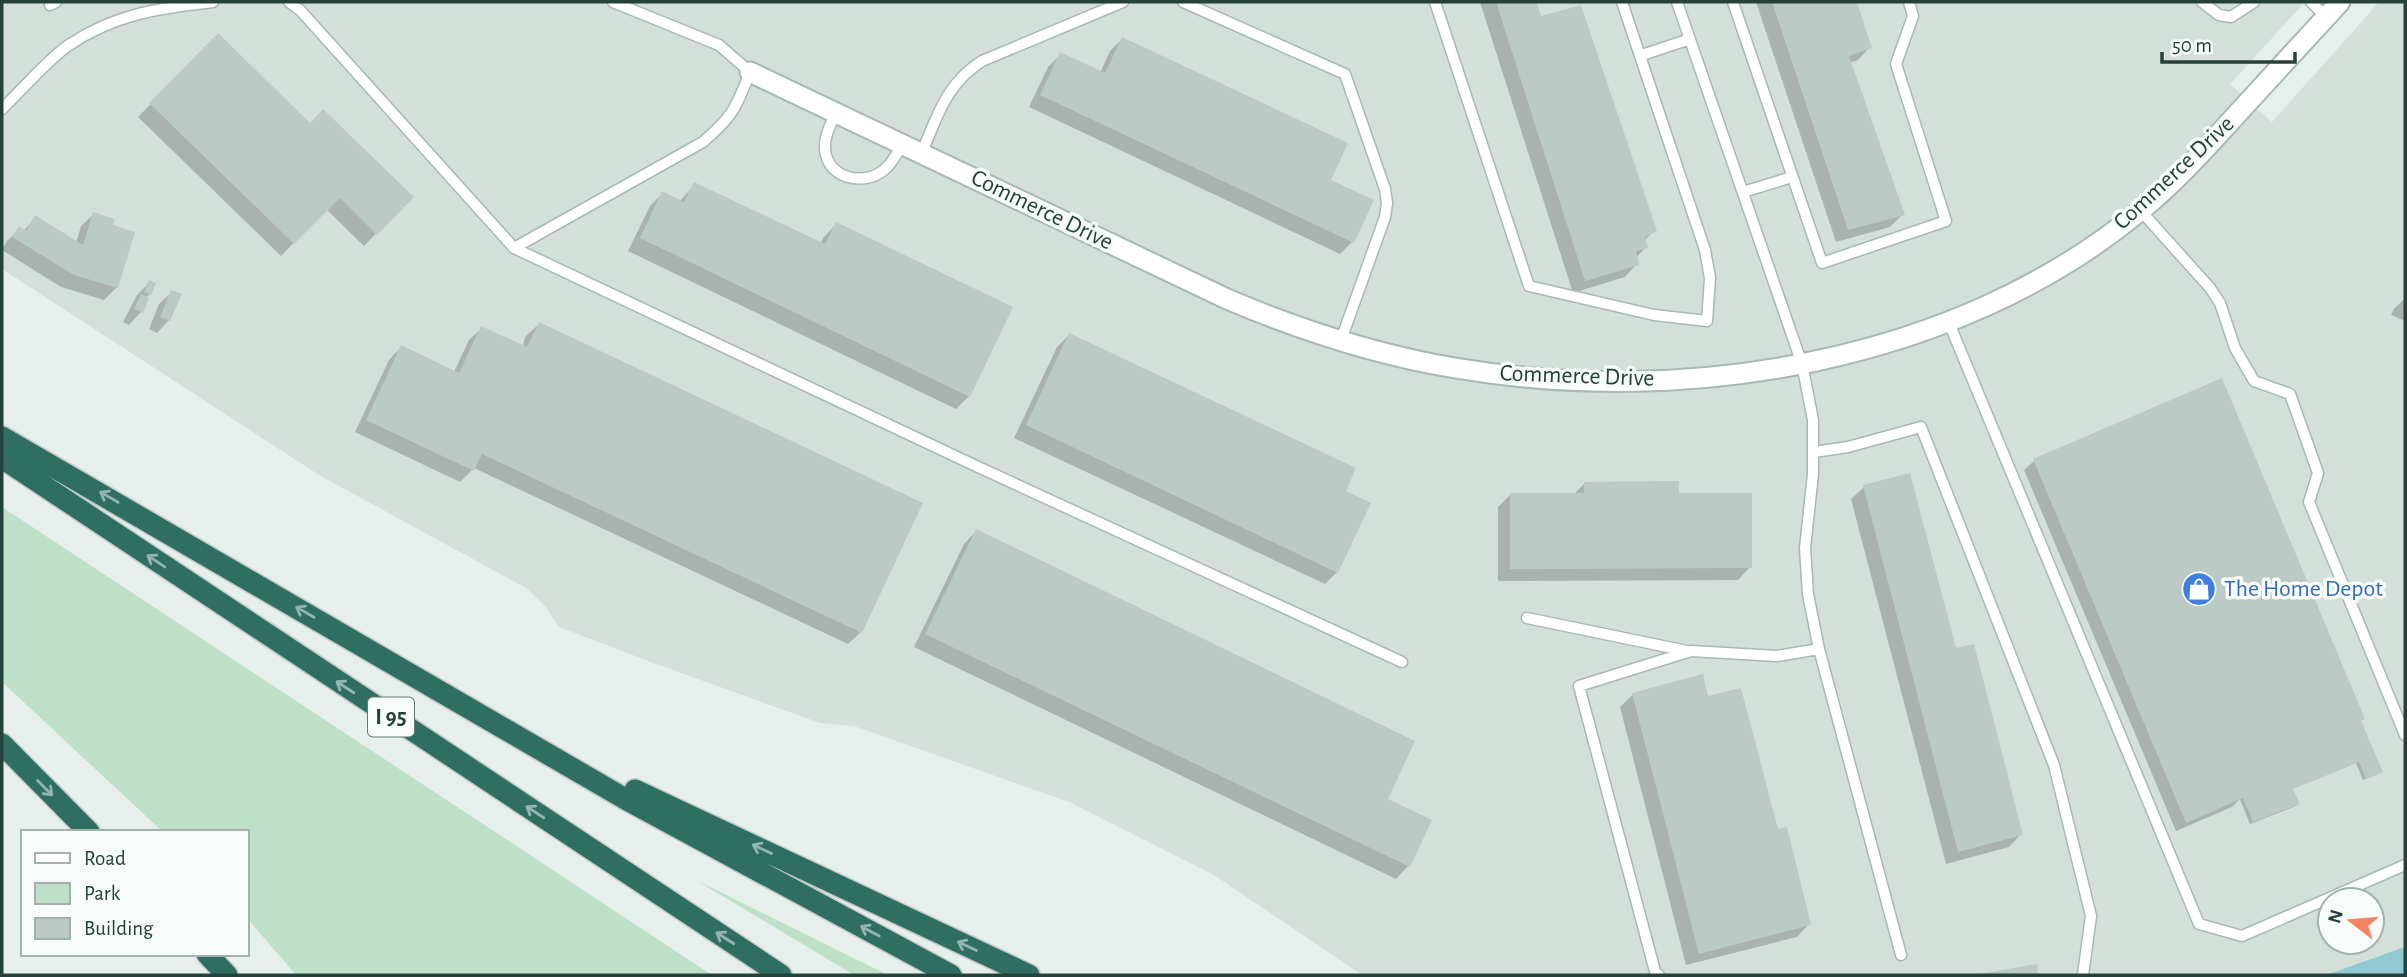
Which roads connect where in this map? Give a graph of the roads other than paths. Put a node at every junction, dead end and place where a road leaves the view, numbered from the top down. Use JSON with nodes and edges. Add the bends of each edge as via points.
{"nodes":[{"id":1,"x":213,"y":2,"type":"edge"},
{"id":2,"x":289,"y":2,"type":"edge"},
{"id":3,"x":613,"y":2,"type":"edge"},
{"id":4,"x":1123,"y":2,"type":"edge"},
{"id":5,"x":1183,"y":2,"type":"edge"},
{"id":6,"x":1435,"y":2,"type":"edge"},
{"id":7,"x":1622,"y":2,"type":"edge"},
{"id":8,"x":1677,"y":2,"type":"edge"},
{"id":9,"x":1733,"y":2,"type":"edge"},
{"id":10,"x":1909,"y":2,"type":"edge"},
{"id":11,"x":2202,"y":2,"type":"edge"},
{"id":12,"x":2254,"y":2,"type":"edge"},
{"id":13,"x":2311,"y":2,"type":"edge"},
{"id":14,"x":2340,"y":2,"type":"edge"},
{"id":15,"x":2326,"y":17,"type":"junction"},
{"id":16,"x":1690,"y":39,"type":"junction"},
{"id":17,"x":1642,"y":55,"type":"junction"},
{"id":18,"x":750,"y":72,"type":"junction"},
{"id":19,"x":2,"y":109,"type":"edge"},
{"id":20,"x":836,"y":112,"type":"junction"},
{"id":21,"x":903,"y":143,"type":"junction"},
{"id":22,"x":922,"y":152,"type":"junction"},
{"id":23,"x":1792,"y":177,"type":"junction"},
{"id":24,"x":1743,"y":192,"type":"junction"},
{"id":25,"x":2141,"y":211,"type":"junction"},
{"id":26,"x":514,"y":248,"type":"junction"},
{"id":27,"x":1949,"y":323,"type":"junction"},
{"id":28,"x":1341,"y":340,"type":"junction"},
{"id":29,"x":1802,"y":364,"type":"junction"},
{"id":30,"x":2,"y":437,"type":"edge"},
{"id":31,"x":1814,"y":452,"type":"junction"},
{"id":32,"x":2,"y":458,"type":"edge"},
{"id":33,"x":1527,"y":618,"type":"dead end"},
{"id":34,"x":1819,"y":649,"type":"junction"},
{"id":35,"x":1691,"y":652,"type":"junction"},
{"id":36,"x":1402,"y":662,"type":"dead end"},
{"id":37,"x":428,"y":683,"type":"junction"},
{"id":38,"x":2405,"y":735,"type":"edge"},
{"id":39,"x":2,"y":744,"type":"edge"},
{"id":40,"x":87,"y":830,"type":"edge"},
{"id":41,"x":2405,"y":865,"type":"edge"},
{"id":42,"x":1901,"y":955,"type":"dead end"},
{"id":43,"x":209,"y":956,"type":"edge"},
{"id":44,"x":227,"y":975,"type":"edge"},
{"id":45,"x":781,"y":975,"type":"edge"},
{"id":46,"x":951,"y":975,"type":"edge"},
{"id":47,"x":1029,"y":975,"type":"edge"},
{"id":48,"x":1660,"y":975,"type":"edge"},
{"id":49,"x":2083,"y":975,"type":"edge"}],
"edges":[{"from":1,"to":19,"type":"lane","via":[[150,9],[114,22],[68,46]]},
{"from":2,"to":26,"type":"lane"},
{"from":3,"to":18,"type":"lane","via":[[719,45]]},
{"from":4,"to":22,"type":"lane","via":[[965,72],[944,101]]},
{"from":5,"to":28,"type":"lane","via":[[1345,74],[1387,203]]},
{"from":6,"to":17,"type":"lane","via":[[1529,286],[1654,315],[1707,321],[1710,278],[1705,250]]},
{"from":7,"to":17,"type":"lane"},
{"from":8,"to":16,"type":"lane"},
{"from":9,"to":23,"type":"lane"},
{"from":10,"to":23,"type":"lane","via":[[1913,16],[1896,64],[1946,221],[1822,263]]},
{"from":11,"to":12,"type":"lane","via":[[2219,15],[2231,17]]},
{"from":13,"to":15,"type":"lane"},
{"from":14,"to":15,"type":"street","name":"Commerce Drive"},
{"from":15,"to":25,"type":"street","name":"Commerce Drive","via":[[2195,160]]},
{"from":16,"to":17,"type":"lane"},
{"from":16,"to":24,"type":"lane"},
{"from":18,"to":20,"type":"street","name":"Commerce Drive"},
{"from":18,"to":26,"type":"lane","via":[[735,109],[703,142]]},
{"from":20,"to":21,"type":"street","name":"Commerce Drive"},
{"from":20,"to":21,"type":"lane","via":[[825,150],[829,163],[848,178],[874,177],[891,163]]},
{"from":21,"to":22,"type":"street","name":"Commerce Drive"},
{"from":22,"to":28,"type":"street","name":"Commerce Drive","via":[[1227,299]]},
{"from":23,"to":24,"type":"lane"},
{"from":24,"to":29,"type":"lane"},
{"from":25,"to":27,"type":"street","name":"Commerce Drive","via":[[2048,275]]},
{"from":25,"to":38,"type":"lane","via":[[2220,303],[2235,348],[2254,381],[2290,394],[2318,473],[2309,502]]},
{"from":26,"to":36,"type":"lane"},
{"from":27,"to":29,"type":"street","name":"Commerce Drive"},
{"from":27,"to":41,"type":"lane","via":[[2199,924],[2242,936]]},
{"from":28,"to":29,"type":"street","name":"Commerce Drive","via":[[1454,368],[1586,381],[1734,374]]},
{"from":29,"to":31,"type":"lane"},
{"from":37,"to":30,"type":"highway","one_way":true},
{"from":31,"to":34,"type":"lane","via":[[1805,548]]},
{"from":31,"to":49,"type":"lane","via":[[1921,427],[2054,765],[2091,916]]},
{"from":45,"to":32,"type":"highway","number":"I 95","one_way":true},
{"from":33,"to":35,"type":"lane"},
{"from":34,"to":35,"type":"lane","via":[[1777,656]]},
{"from":34,"to":42,"type":"lane"},
{"from":35,"to":48,"type":"lane","via":[[1578,686],[1656,975]]},
{"from":46,"to":37,"type":"highway","one_way":true,"via":[[627,800]]},
{"from":47,"to":37,"type":"highway","one_way":true,"via":[[645,794]]},
{"from":39,"to":40,"type":"highway","one_way":true},
{"from":43,"to":44,"type":"highway"}]}
